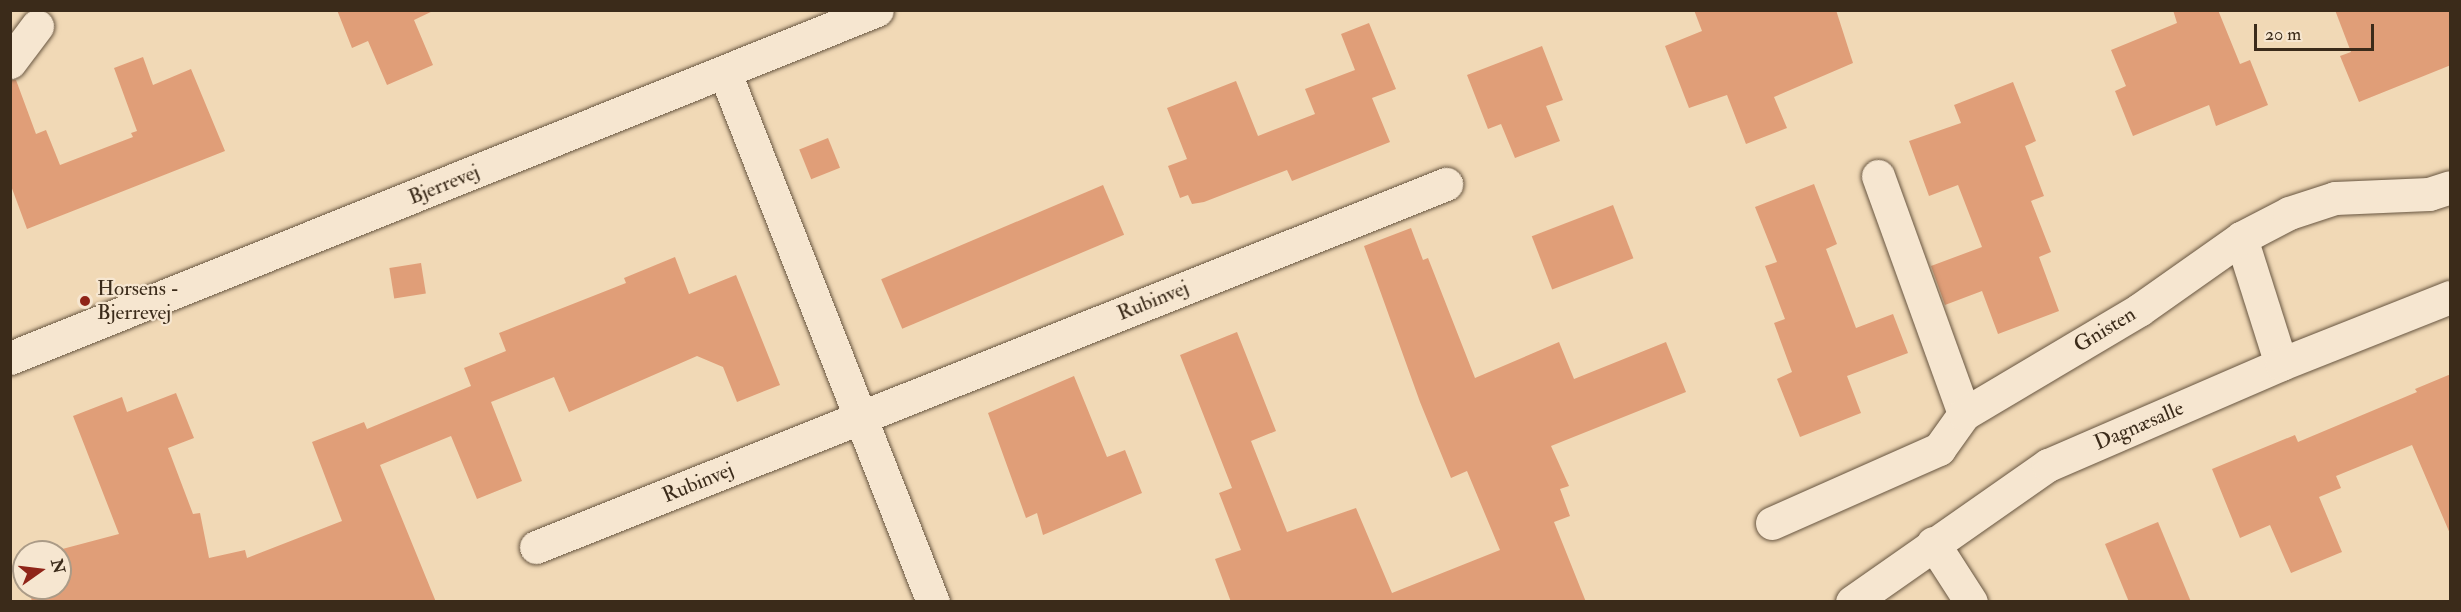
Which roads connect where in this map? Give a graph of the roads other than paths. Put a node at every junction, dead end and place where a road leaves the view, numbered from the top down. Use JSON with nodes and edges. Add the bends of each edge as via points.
{"nodes":[{"id":1,"x":861,"y":13,"type":"edge"},
{"id":2,"x":37,"y":26,"type":"dead end"},
{"id":3,"x":10,"y":62,"type":"edge"},
{"id":4,"x":725,"y":73,"type":"junction"},
{"id":5,"x":1878,"y":176,"type":"dead end"},
{"id":6,"x":1446,"y":184,"type":"dead end"},
{"id":7,"x":2451,"y":187,"type":"edge"},
{"id":8,"x":2241,"y":238,"type":"junction"},
{"id":9,"x":2451,"y":297,"type":"edge"},
{"id":10,"x":10,"y":358,"type":"edge"},
{"id":11,"x":2281,"y":364,"type":"junction"},
{"id":12,"x":1964,"y":414,"type":"junction"},
{"id":13,"x":860,"y":418,"type":"junction"},
{"id":14,"x":1772,"y":523,"type":"dead end"},
{"id":15,"x":1933,"y":543,"type":"junction"},
{"id":16,"x":536,"y":548,"type":"dead end"},
{"id":17,"x":933,"y":602,"type":"edge"},
{"id":18,"x":1852,"y":602,"type":"edge"},
{"id":19,"x":1971,"y":602,"type":"edge"}],
"edges":[{"from":1,"to":4,"type":"street","name":"Bjerrevej"},
{"from":2,"to":3,"type":"street"},
{"from":4,"to":10,"type":"street","name":"Bjerrevej"},
{"from":4,"to":13,"type":"street"},
{"from":5,"to":12,"type":"street"},
{"from":6,"to":13,"type":"street","name":"Rubinvej"},
{"from":7,"to":8,"type":"street","name":"Gnisten","via":[[2429,194],[2335,198],[2289,213]]},
{"from":8,"to":11,"type":"street"},
{"from":8,"to":12,"type":"street","name":"Gnisten","via":[[2139,310]]},
{"from":9,"to":11,"type":"street","name":"Dagnæsalle"},
{"from":11,"to":15,"type":"street","name":"Dagnæsalle","via":[[2048,465]]},
{"from":12,"to":14,"type":"street","name":"Gnisten","via":[[1939,449]]},
{"from":13,"to":16,"type":"street","name":"Rubinvej"},
{"from":13,"to":17,"type":"street"},
{"from":15,"to":18,"type":"street","name":"Dagnæsalle"},
{"from":15,"to":19,"type":"street"}]}
